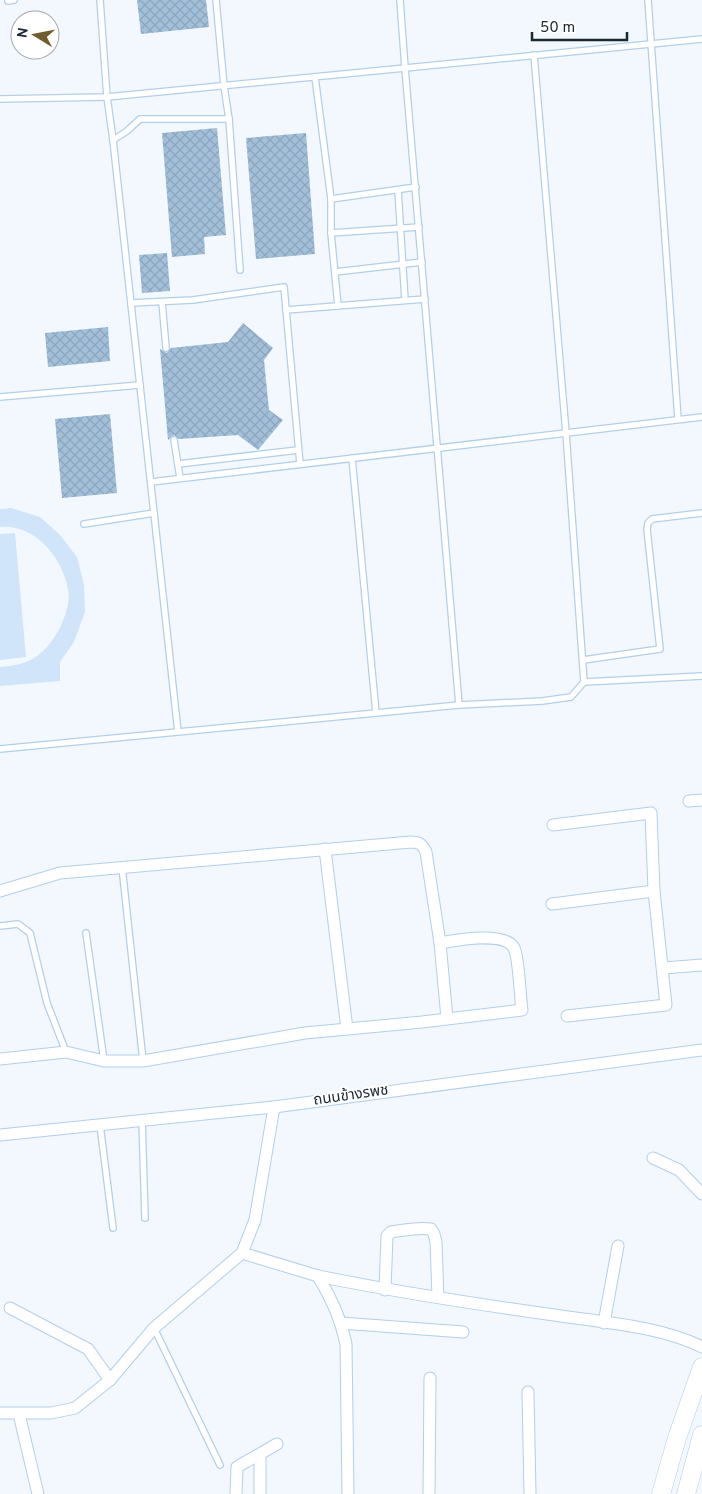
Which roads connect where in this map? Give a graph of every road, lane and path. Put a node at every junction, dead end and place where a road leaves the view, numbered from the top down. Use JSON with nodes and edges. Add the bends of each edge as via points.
{"nodes":[{"id":1,"x":14,"y":0,"type":"edge"},
{"id":2,"x":100,"y":0,"type":"edge"},
{"id":3,"x":216,"y":0,"type":"edge"},
{"id":4,"x":400,"y":0,"type":"edge"},
{"id":5,"x":648,"y":0,"type":"edge"},
{"id":6,"x":8,"y":1,"type":"edge"},
{"id":7,"x":702,"y":39,"type":"edge"},
{"id":8,"x":651,"y":44,"type":"junction"},
{"id":9,"x":534,"y":55,"type":"junction"},
{"id":10,"x":405,"y":68,"type":"junction"},
{"id":11,"x":315,"y":77,"type":"junction"},
{"id":12,"x":224,"y":86,"type":"junction"},
{"id":13,"x":107,"y":97,"type":"junction"},
{"id":14,"x":0,"y":99,"type":"edge"},
{"id":15,"x":228,"y":119,"type":"junction"},
{"id":16,"x":113,"y":140,"type":"junction"},
{"id":17,"x":416,"y":187,"type":"junction"},
{"id":18,"x":398,"y":190,"type":"junction"},
{"id":19,"x":330,"y":199,"type":"junction"},
{"id":20,"x":419,"y":227,"type":"junction"},
{"id":21,"x":400,"y":228,"type":"junction"},
{"id":22,"x":331,"y":233,"type":"junction"},
{"id":23,"x":422,"y":262,"type":"junction"},
{"id":24,"x":402,"y":264,"type":"junction"},
{"id":25,"x":240,"y":270,"type":"dead end"},
{"id":26,"x":335,"y":272,"type":"junction"},
{"id":27,"x":425,"y":299,"type":"junction"},
{"id":28,"x":405,"y":300,"type":"junction"},
{"id":29,"x":162,"y":302,"type":"junction"},
{"id":30,"x":131,"y":303,"type":"junction"},
{"id":31,"x":338,"y":306,"type":"junction"},
{"id":32,"x":286,"y":310,"type":"junction"},
{"id":33,"x":166,"y":348,"type":"dead end"},
{"id":34,"x":140,"y":385,"type":"junction"},
{"id":35,"x":0,"y":397,"type":"edge"},
{"id":36,"x":702,"y":417,"type":"edge"},
{"id":37,"x":678,"y":419,"type":"junction"},
{"id":38,"x":566,"y":433,"type":"junction"},
{"id":39,"x":174,"y":440,"type":"dead end"},
{"id":40,"x":437,"y":448,"type":"junction"},
{"id":41,"x":298,"y":450,"type":"junction"},
{"id":42,"x":352,"y":458,"type":"junction"},
{"id":43,"x":178,"y":464,"type":"junction"},
{"id":44,"x":300,"y":464,"type":"junction"},
{"id":45,"x":180,"y":478,"type":"junction"},
{"id":46,"x":151,"y":482,"type":"junction"},
{"id":47,"x":702,"y":512,"type":"edge"},
{"id":48,"x":154,"y":513,"type":"junction"},
{"id":49,"x":84,"y":524,"type":"dead end"},
{"id":50,"x":583,"y":660,"type":"junction"},
{"id":51,"x":702,"y":676,"type":"edge"},
{"id":52,"x":584,"y":682,"type":"junction"},
{"id":53,"x":459,"y":705,"type":"junction"},
{"id":54,"x":376,"y":713,"type":"junction"},
{"id":55,"x":178,"y":732,"type":"junction"},
{"id":56,"x":0,"y":749,"type":"edge"},
{"id":57,"x":702,"y":800,"type":"edge"},
{"id":58,"x":689,"y":801,"type":"dead end"},
{"id":59,"x":553,"y":825,"type":"dead end"},
{"id":60,"x":325,"y":850,"type":"junction"},
{"id":61,"x":122,"y":868,"type":"junction"},
{"id":62,"x":0,"y":891,"type":"edge"},
{"id":63,"x":654,"y":891,"type":"junction"},
{"id":64,"x":552,"y":904,"type":"dead end"},
{"id":65,"x":0,"y":926,"type":"edge"},
{"id":66,"x":86,"y":933,"type":"dead end"},
{"id":67,"x":440,"y":943,"type":"junction"},
{"id":68,"x":702,"y":965,"type":"edge"},
{"id":69,"x":664,"y":968,"type":"junction"},
{"id":70,"x":567,"y":1016,"type":"dead end"},
{"id":71,"x":447,"y":1018,"type":"junction"},
{"id":72,"x":347,"y":1029,"type":"junction"},
{"id":73,"x":702,"y":1050,"type":"edge"},
{"id":74,"x":66,"y":1052,"type":"junction"},
{"id":75,"x":0,"y":1059,"type":"edge"},
{"id":76,"x":104,"y":1061,"type":"junction"},
{"id":77,"x":143,"y":1062,"type":"junction"},
{"id":78,"x":274,"y":1107,"type":"junction"},
{"id":79,"x":142,"y":1120,"type":"junction"},
{"id":80,"x":100,"y":1125,"type":"junction"},
{"id":81,"x":0,"y":1135,"type":"edge"},
{"id":82,"x":653,"y":1158,"type":"dead end"},
{"id":83,"x":702,"y":1194,"type":"edge"},
{"id":84,"x":145,"y":1218,"type":"dead end"},
{"id":85,"x":113,"y":1228,"type":"dead end"},
{"id":86,"x":618,"y":1246,"type":"dead end"},
{"id":87,"x":242,"y":1253,"type":"junction"},
{"id":88,"x":318,"y":1276,"type":"junction"},
{"id":89,"x":385,"y":1290,"type":"junction"},
{"id":90,"x":438,"y":1298,"type":"junction"},
{"id":91,"x":10,"y":1308,"type":"dead end"},
{"id":92,"x":341,"y":1323,"type":"junction"},
{"id":93,"x":604,"y":1323,"type":"junction"},
{"id":94,"x":154,"y":1328,"type":"junction"},
{"id":95,"x":464,"y":1332,"type":"dead end"},
{"id":96,"x":702,"y":1347,"type":"edge"},
{"id":97,"x":702,"y":1366,"type":"edge"},
{"id":98,"x":430,"y":1378,"type":"dead end"},
{"id":99,"x":110,"y":1380,"type":"junction"},
{"id":100,"x":528,"y":1392,"type":"dead end"},
{"id":101,"x":0,"y":1412,"type":"edge"},
{"id":102,"x":19,"y":1414,"type":"junction"},
{"id":103,"x":702,"y":1435,"type":"edge"},
{"id":104,"x":277,"y":1444,"type":"dead end"},
{"id":105,"x":260,"y":1455,"type":"junction"},
{"id":106,"x":220,"y":1465,"type":"dead end"},
{"id":107,"x":38,"y":1494,"type":"edge"},
{"id":108,"x":236,"y":1494,"type":"edge"},
{"id":109,"x":260,"y":1494,"type":"edge"},
{"id":110,"x":348,"y":1494,"type":"edge"},
{"id":111,"x":429,"y":1494,"type":"edge"},
{"id":112,"x":530,"y":1494,"type":"edge"},
{"id":113,"x":662,"y":1494,"type":"edge"},
{"id":114,"x":686,"y":1494,"type":"edge"}],
"edges":[{"from":1,"to":6,"type":"lane"},
{"from":2,"to":13,"type":"lane"},
{"from":3,"to":12,"type":"lane"},
{"from":4,"to":10,"type":"lane"},
{"from":5,"to":8,"type":"lane"},
{"from":7,"to":8,"type":"lane"},
{"from":8,"to":9,"type":"lane"},
{"from":8,"to":37,"type":"lane"},
{"from":9,"to":10,"type":"lane"},
{"from":9,"to":38,"type":"lane"},
{"from":10,"to":11,"type":"lane"},
{"from":10,"to":17,"type":"lane"},
{"from":11,"to":12,"type":"lane"},
{"from":11,"to":19,"type":"lane"},
{"from":12,"to":13,"type":"lane"},
{"from":12,"to":15,"type":"lane"},
{"from":13,"to":14,"type":"lane"},
{"from":13,"to":16,"type":"lane"},
{"from":15,"to":16,"type":"lane","via":[[140,119]]},
{"from":15,"to":25,"type":"lane"},
{"from":16,"to":30,"type":"lane"},
{"from":17,"to":18,"type":"lane"},
{"from":17,"to":20,"type":"lane"},
{"from":18,"to":19,"type":"lane"},
{"from":18,"to":21,"type":"lane"},
{"from":19,"to":22,"type":"lane"},
{"from":20,"to":21,"type":"lane"},
{"from":20,"to":23,"type":"lane"},
{"from":21,"to":22,"type":"lane"},
{"from":21,"to":24,"type":"lane"},
{"from":22,"to":26,"type":"lane"},
{"from":23,"to":24,"type":"lane"},
{"from":23,"to":27,"type":"lane"},
{"from":24,"to":26,"type":"lane"},
{"from":24,"to":28,"type":"lane"},
{"from":26,"to":31,"type":"lane"},
{"from":27,"to":28,"type":"lane"},
{"from":27,"to":40,"type":"lane"},
{"from":28,"to":31,"type":"lane"},
{"from":29,"to":30,"type":"lane"},
{"from":29,"to":32,"type":"lane","via":[[284,287]]},
{"from":29,"to":33,"type":"lane"},
{"from":30,"to":34,"type":"lane"},
{"from":31,"to":32,"type":"lane"},
{"from":32,"to":41,"type":"lane"},
{"from":34,"to":35,"type":"lane"},
{"from":34,"to":46,"type":"lane"},
{"from":36,"to":37,"type":"lane"},
{"from":37,"to":38,"type":"lane"},
{"from":38,"to":40,"type":"lane"},
{"from":38,"to":50,"type":"lane"},
{"from":39,"to":43,"type":"lane"},
{"from":40,"to":42,"type":"lane"},
{"from":40,"to":53,"type":"lane"},
{"from":41,"to":43,"type":"lane"},
{"from":41,"to":44,"type":"lane"},
{"from":42,"to":44,"type":"lane"},
{"from":42,"to":54,"type":"lane"},
{"from":43,"to":45,"type":"lane"},
{"from":44,"to":45,"type":"lane"},
{"from":45,"to":46,"type":"lane"},
{"from":46,"to":48,"type":"lane"},
{"from":47,"to":50,"type":"lane","via":[[652,519],[648,523],[660,649]]},
{"from":48,"to":49,"type":"lane"},
{"from":48,"to":55,"type":"lane"},
{"from":50,"to":52,"type":"lane"},
{"from":51,"to":52,"type":"lane"},
{"from":52,"to":53,"type":"lane","via":[[571,697]]},
{"from":53,"to":54,"type":"lane"},
{"from":54,"to":55,"type":"lane"},
{"from":55,"to":56,"type":"lane"},
{"from":57,"to":58,"type":"street"},
{"from":59,"to":63,"type":"street","via":[[650,813]]},
{"from":60,"to":61,"type":"street"},
{"from":60,"to":67,"type":"street","via":[[411,842],[424,846]]},
{"from":60,"to":72,"type":"street"},
{"from":61,"to":62,"type":"street","via":[[60,873]]},
{"from":61,"to":77,"type":"lane"},
{"from":63,"to":64,"type":"street"},
{"from":63,"to":69,"type":"street"},
{"from":65,"to":74,"type":"lane","via":[[18,924],[30,933],[47,1003]]},
{"from":66,"to":76,"type":"lane"},
{"from":67,"to":71,"type":"street"},
{"from":67,"to":71,"type":"street","via":[[483,938],[511,944],[515,949],[522,1010]]},
{"from":68,"to":69,"type":"street"},
{"from":69,"to":70,"type":"street","via":[[666,1006]]},
{"from":71,"to":72,"type":"street"},
{"from":72,"to":77,"type":"street","via":[[305,1033]]},
{"from":73,"to":78,"type":"street","name":"ถนนข้างรพช"},
{"from":74,"to":75,"type":"street"},
{"from":74,"to":76,"type":"street"},
{"from":76,"to":77,"type":"street"},
{"from":78,"to":79,"type":"street","name":"ถนนข้างรพช"},
{"from":78,"to":87,"type":"street","via":[[254,1220]]},
{"from":79,"to":80,"type":"street","name":"ถนนข้างรพช"},
{"from":79,"to":84,"type":"lane"},
{"from":80,"to":81,"type":"street","name":"ถนนข้างรพช"},
{"from":80,"to":85,"type":"lane"},
{"from":82,"to":83,"type":"street","via":[[679,1170]]},
{"from":86,"to":93,"type":"street"},
{"from":87,"to":88,"type":"street"},
{"from":87,"to":94,"type":"street"},
{"from":88,"to":89,"type":"street"},
{"from":88,"to":92,"type":"street","via":[[334,1303]]},
{"from":89,"to":90,"type":"street"},
{"from":89,"to":90,"type":"street","via":[[387,1236],[397,1231],[431,1229],[436,1242]]},
{"from":90,"to":93,"type":"street"},
{"from":91,"to":99,"type":"street","via":[[88,1349]]},
{"from":92,"to":95,"type":"street"},
{"from":92,"to":110,"type":"street","via":[[346,1344]]},
{"from":93,"to":96,"type":"street","via":[[680,1337]]},
{"from":94,"to":99,"type":"street"},
{"from":94,"to":106,"type":"lane"},
{"from":97,"to":113,"type":"main road"},
{"from":98,"to":111,"type":"street"},
{"from":99,"to":102,"type":"street","via":[[75,1408]]},
{"from":100,"to":112,"type":"street"},
{"from":101,"to":102,"type":"street"},
{"from":102,"to":107,"type":"street"},
{"from":103,"to":114,"type":"main road"},
{"from":104,"to":105,"type":"street"},
{"from":105,"to":108,"type":"street","via":[[237,1467]]},
{"from":105,"to":109,"type":"street"}]}
